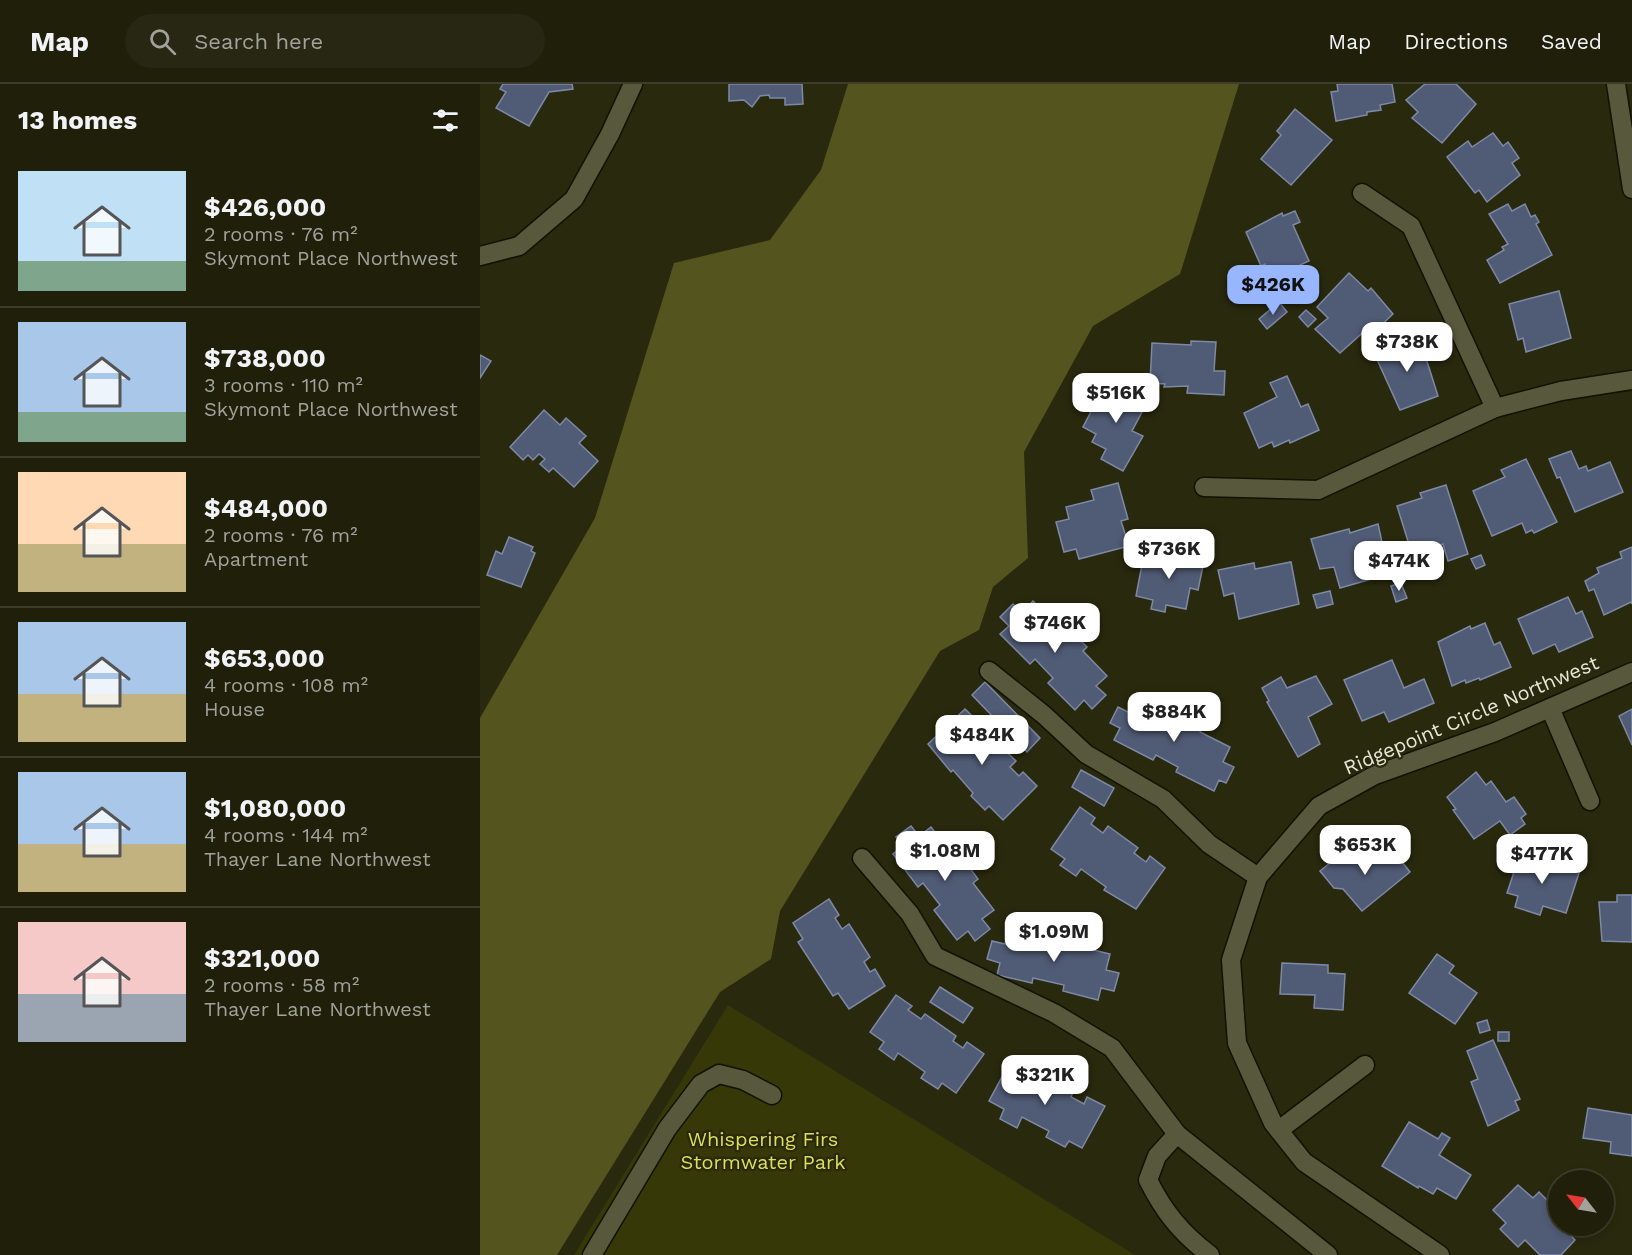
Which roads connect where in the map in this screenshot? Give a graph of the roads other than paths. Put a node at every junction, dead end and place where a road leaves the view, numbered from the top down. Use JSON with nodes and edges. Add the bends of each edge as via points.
{"nodes":[{"id":1,"x":633,"y":84,"type":"edge"},
{"id":2,"x":1616,"y":84,"type":"edge"},
{"id":3,"x":1632,"y":189,"type":"edge"},
{"id":4,"x":1362,"y":193,"type":"dead end"},
{"id":5,"x":480,"y":256,"type":"edge"},
{"id":6,"x":1632,"y":380,"type":"edge"},
{"id":7,"x":1495,"y":408,"type":"junction"},
{"id":8,"x":1203,"y":487,"type":"dead end"},
{"id":9,"x":989,"y":671,"type":"dead end"},
{"id":10,"x":1632,"y":672,"type":"edge"},
{"id":11,"x":1550,"y":708,"type":"junction"},
{"id":12,"x":1590,"y":801,"type":"dead end"},
{"id":13,"x":862,"y":858,"type":"dead end"},
{"id":14,"x":1258,"y":877,"type":"junction"},
{"id":15,"x":1365,"y":1065,"type":"dead end"},
{"id":16,"x":772,"y":1095,"type":"dead end"},
{"id":17,"x":1279,"y":1130,"type":"junction"},
{"id":18,"x":1177,"y":1134,"type":"junction"},
{"id":19,"x":592,"y":1255,"type":"edge"},
{"id":20,"x":1210,"y":1255,"type":"edge"},
{"id":21,"x":1329,"y":1255,"type":"edge"},
{"id":22,"x":1440,"y":1255,"type":"edge"}],
"edges":[{"from":1,"to":5,"type":"street","via":[[574,199],[519,246]]},
{"from":2,"to":3,"type":"street"},
{"from":4,"to":7,"type":"street","via":[[1412,225]]},
{"from":6,"to":7,"type":"street","via":[[1561,391]]},
{"from":7,"to":8,"type":"street","via":[[1318,490]]},
{"from":9,"to":14,"type":"street","via":[[1086,754],[1163,799],[1209,844]]},
{"from":10,"to":11,"type":"street","name":"Ridgepoint Circle Northwest"},
{"from":11,"to":12,"type":"street"},
{"from":11,"to":14,"type":"street","name":"Ridgepoint Circle Northwest","via":[[1496,732],[1375,775],[1319,806]]},
{"from":13,"to":18,"type":"street","via":[[910,914],[935,956],[1054,1013],[1112,1048]]},
{"from":14,"to":17,"type":"street","name":"Ridgepoint Circle Northwest","via":[[1231,960],[1236,1043]]},
{"from":15,"to":17,"type":"street"},
{"from":16,"to":19,"type":"street","via":[[743,1080],[719,1074],[701,1084],[667,1129]]},
{"from":17,"to":22,"type":"street","name":"Ridgepoint Circle Northwest","via":[[1304,1162]]},
{"from":18,"to":20,"type":"street","via":[[1158,1156],[1148,1180],[1163,1210]]},
{"from":18,"to":21,"type":"street"}]}
